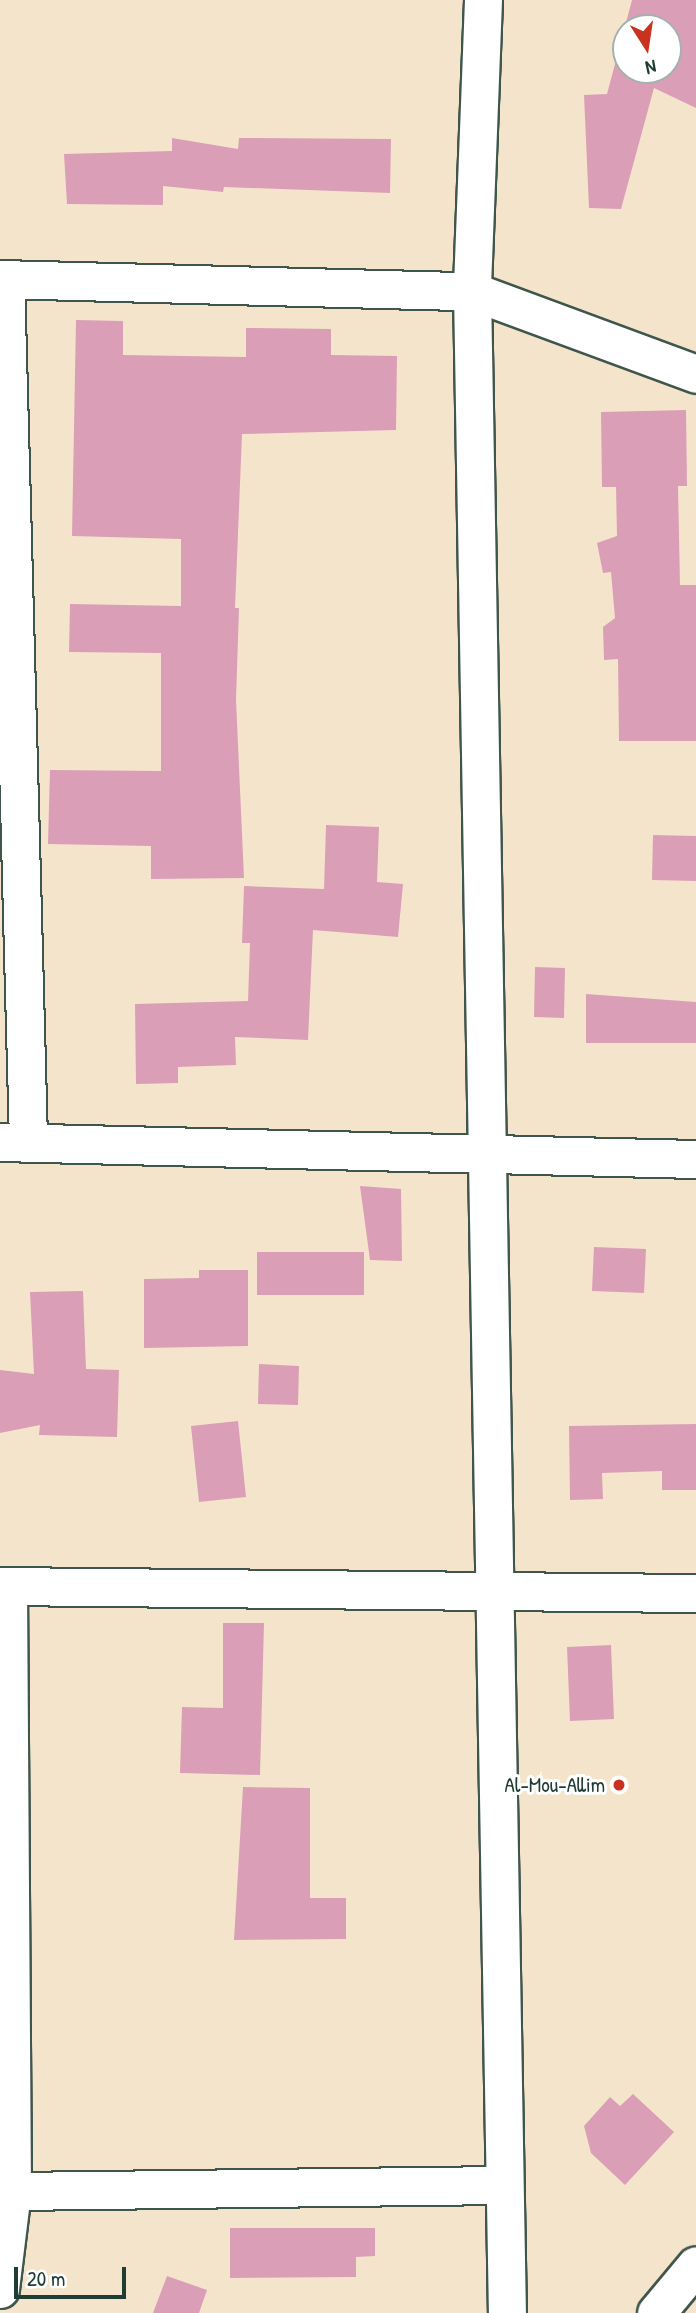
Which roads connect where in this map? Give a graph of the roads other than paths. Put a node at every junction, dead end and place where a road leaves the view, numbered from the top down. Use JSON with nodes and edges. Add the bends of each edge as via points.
{"nodes":[{"id":1,"x":483,"y":0,"type":"edge"},
{"id":2,"x":2,"y":279,"type":"edge"},
{"id":3,"x":472,"y":291,"type":"junction"},
{"id":4,"x":696,"y":374,"type":"edge"},
{"id":5,"x":14,"y":1142,"type":"edge"},
{"id":6,"x":486,"y":1151,"type":"junction"},
{"id":7,"x":696,"y":1159,"type":"edge"},
{"id":8,"x":4,"y":1586,"type":"edge"},
{"id":9,"x":696,"y":1593,"type":"edge"},
{"id":10,"x":494,"y":1594,"type":"junction"},
{"id":11,"x":504,"y":2185,"type":"junction"},
{"id":12,"x":12,"y":2191,"type":"junction"},
{"id":13,"x":696,"y":2265,"type":"edge"},
{"id":14,"x":0,"y":2290,"type":"edge"},
{"id":15,"x":507,"y":2313,"type":"edge"},
{"id":16,"x":656,"y":2313,"type":"edge"}],
"edges":[{"from":1,"to":3,"type":"street"},
{"from":2,"to":3,"type":"street"},
{"from":2,"to":5,"type":"street"},
{"from":3,"to":4,"type":"street"},
{"from":3,"to":6,"type":"street"},
{"from":5,"to":6,"type":"street"},
{"from":6,"to":7,"type":"street"},
{"from":6,"to":10,"type":"street"},
{"from":8,"to":10,"type":"street"},
{"from":8,"to":12,"type":"street"},
{"from":9,"to":10,"type":"street"},
{"from":10,"to":11,"type":"street"},
{"from":11,"to":12,"type":"street"},
{"from":11,"to":15,"type":"street"},
{"from":12,"to":14,"type":"street"},
{"from":13,"to":16,"type":"street"}]}
